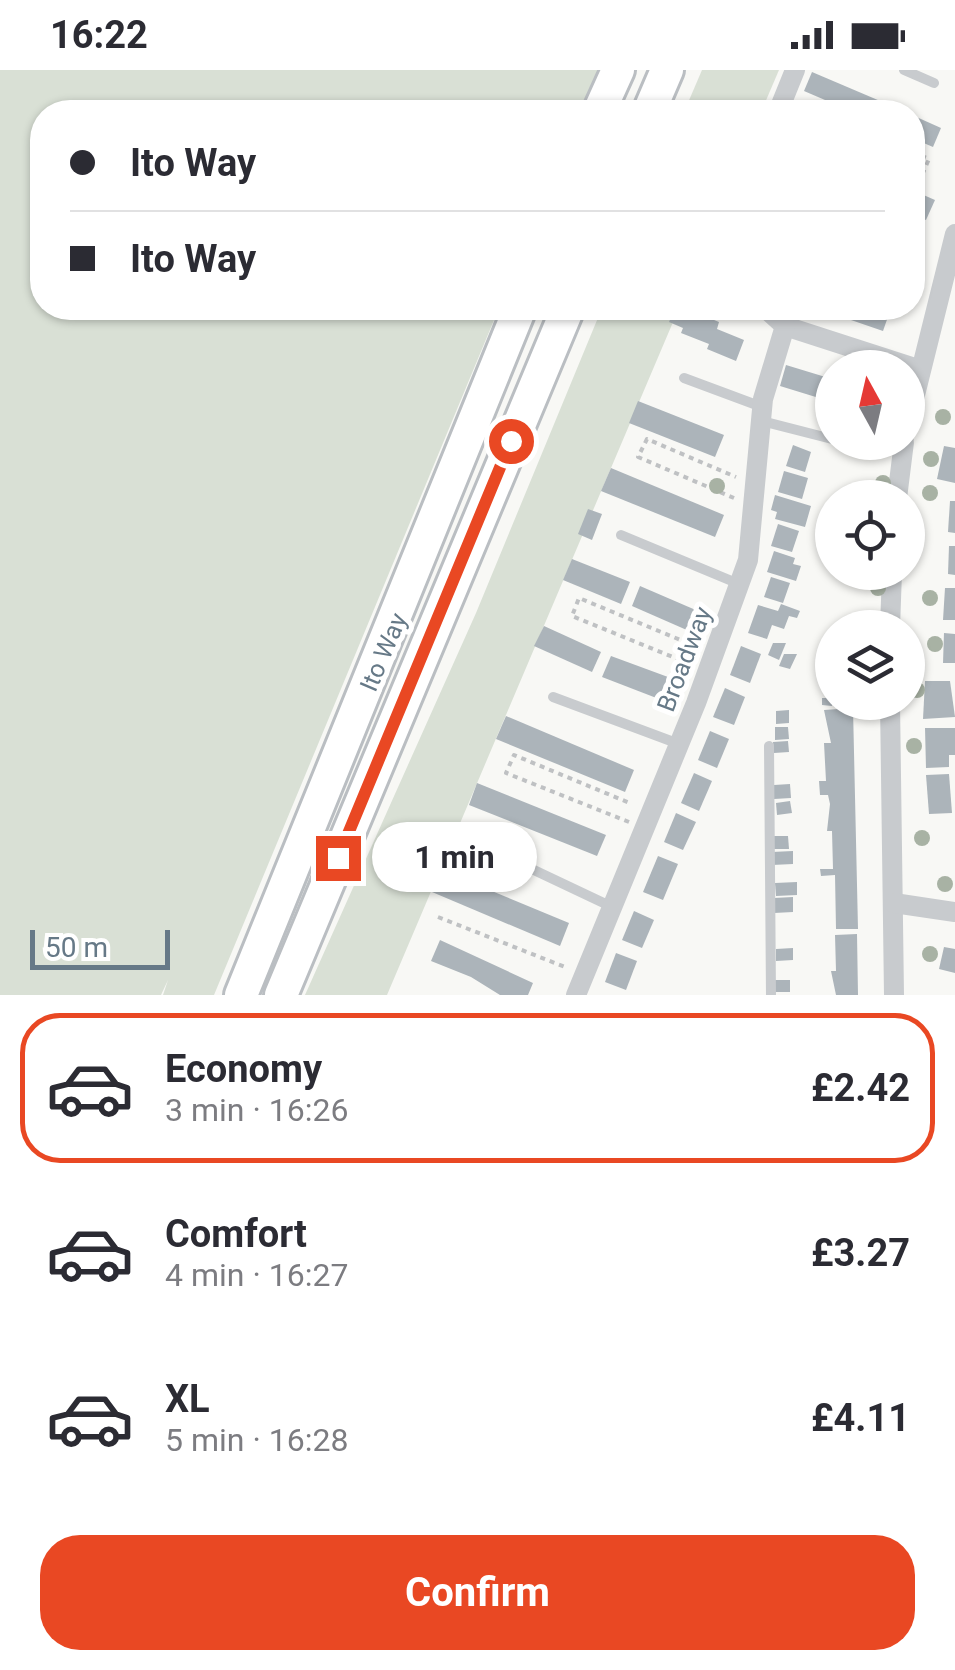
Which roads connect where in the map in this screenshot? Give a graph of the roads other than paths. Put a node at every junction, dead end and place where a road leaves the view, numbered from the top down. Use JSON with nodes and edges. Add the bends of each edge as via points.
{"nodes":[{"id":1,"x":618,"y":70,"type":"edge"},
{"id":2,"x":667,"y":70,"type":"edge"},
{"id":3,"x":796,"y":70,"type":"edge"},
{"id":4,"x":904,"y":70,"type":"edge"},
{"id":5,"x":934,"y":83,"type":"dead end"},
{"id":6,"x":604,"y":100,"type":"edge"},
{"id":7,"x":654,"y":100,"type":"edge"},
{"id":8,"x":783,"y":100,"type":"edge"},
{"id":9,"x":954,"y":243,"type":"edge"},
{"id":10,"x":515,"y":320,"type":"edge"},
{"id":11,"x":563,"y":320,"type":"edge"},
{"id":12,"x":778,"y":320,"type":"edge"},
{"id":13,"x":784,"y":326,"type":"junction"},
{"id":14,"x":859,"y":350,"type":"edge"},
{"id":15,"x":923,"y":350,"type":"edge"},
{"id":16,"x":684,"y":378,"type":"dead end"},
{"id":17,"x":762,"y":414,"type":"junction"},
{"id":18,"x":815,"y":434,"type":"edge"},
{"id":19,"x":621,"y":535,"type":"dead end"},
{"id":20,"x":739,"y":584,"type":"junction"},
{"id":21,"x":554,"y":697,"type":"dead end"},
{"id":22,"x":890,"y":720,"type":"edge"},
{"id":23,"x":679,"y":744,"type":"junction"},
{"id":24,"x":770,"y":746,"type":"dead end"},
{"id":25,"x":498,"y":853,"type":"dead end"},
{"id":26,"x":894,"y":903,"type":"junction"},
{"id":27,"x":610,"y":906,"type":"junction"},
{"id":28,"x":955,"y":912,"type":"edge"},
{"id":29,"x":241,"y":995,"type":"edge"},
{"id":30,"x":281,"y":995,"type":"edge"},
{"id":31,"x":576,"y":995,"type":"edge"},
{"id":32,"x":771,"y":995,"type":"edge"},
{"id":33,"x":894,"y":995,"type":"edge"}],
"edges":[{"from":1,"to":6,"type":"main road"},
{"from":2,"to":7,"type":"main road"},
{"from":3,"to":8,"type":"street"},
{"from":4,"to":5,"type":"lane"},
{"from":9,"to":15,"type":"street"},
{"from":10,"to":29,"type":"main road","name":"Ito Way"},
{"from":11,"to":30,"type":"main road","name":"Ito Way"},
{"from":12,"to":13,"type":"street"},
{"from":13,"to":14,"type":"street"},
{"from":13,"to":17,"type":"street","name":"Broadway"},
{"from":16,"to":17,"type":"lane"},
{"from":17,"to":18,"type":"lane"},
{"from":17,"to":20,"type":"street","name":"Broadway","via":[[748,560]]},
{"from":19,"to":20,"type":"lane"},
{"from":20,"to":23,"type":"street","name":"Broadway"},
{"from":21,"to":23,"type":"lane"},
{"from":22,"to":26,"type":"street"},
{"from":23,"to":27,"type":"street","name":"Broadway"},
{"from":24,"to":32,"type":"lane"},
{"from":25,"to":27,"type":"lane"},
{"from":26,"to":28,"type":"street"},
{"from":26,"to":33,"type":"street"},
{"from":27,"to":31,"type":"street","name":"Broadway"}]}
